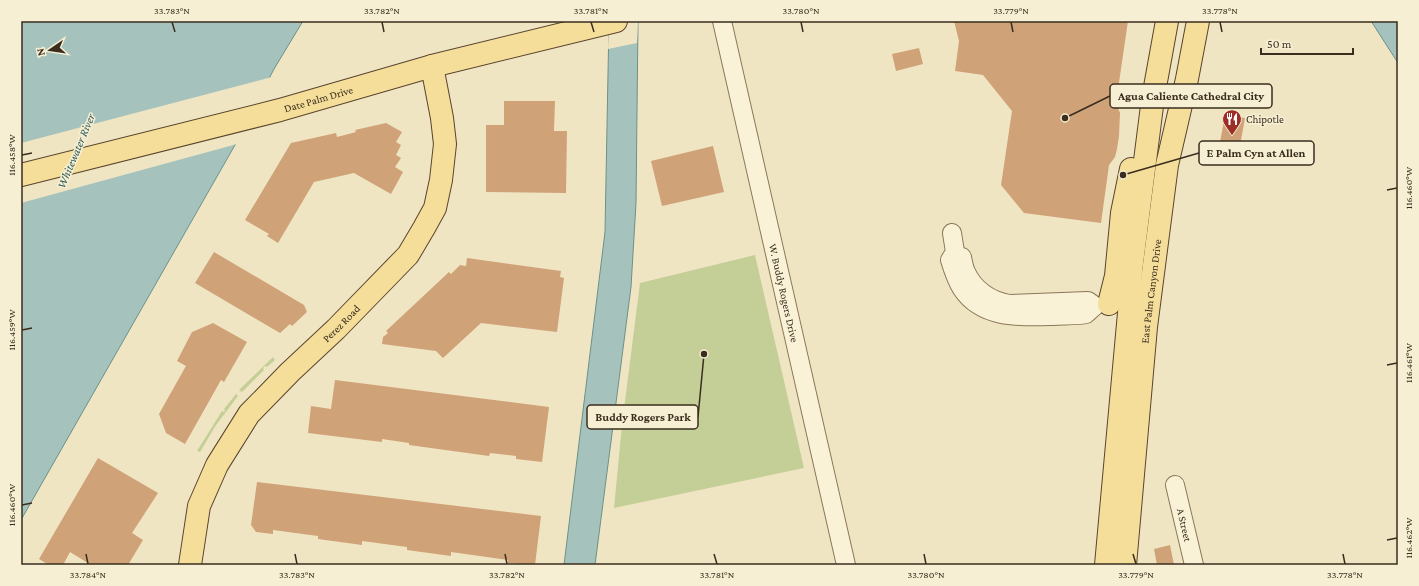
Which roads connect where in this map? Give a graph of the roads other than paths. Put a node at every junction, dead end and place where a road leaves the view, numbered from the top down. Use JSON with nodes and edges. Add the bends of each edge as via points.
{"nodes":[{"id":1,"x":616,"y":21,"type":"edge"},
{"id":2,"x":722,"y":21,"type":"edge"},
{"id":3,"x":1166,"y":21,"type":"edge"},
{"id":4,"x":1198,"y":21,"type":"edge"},
{"id":5,"x":432,"y":66,"type":"junction"},
{"id":6,"x":1153,"y":98,"type":"junction"},
{"id":7,"x":21,"y":175,"type":"edge"},
{"id":8,"x":952,"y":233,"type":"dead end"},
{"id":9,"x":1140,"y":302,"type":"junction"},
{"id":10,"x":1102,"y":305,"type":"junction"},
{"id":11,"x":1175,"y":485,"type":"dead end"},
{"id":12,"x":1103,"y":561,"type":"edge"},
{"id":13,"x":190,"y":565,"type":"edge"},
{"id":14,"x":846,"y":565,"type":"edge"},
{"id":15,"x":1125,"y":565,"type":"edge"},
{"id":16,"x":1194,"y":565,"type":"edge"}],
"edges":[{"from":1,"to":5,"type":"main road","name":"Date Palm Drive"},
{"from":2,"to":14,"type":"street","name":"W. Buddy Rogers Drive"},
{"from":3,"to":6,"type":"main road","name":"East Palm Canyon Drive"},
{"from":4,"to":9,"type":"main road","name":"East Palm Canyon Drive"},
{"from":5,"to":7,"type":"main road","name":"Date Palm Drive","via":[[280,110]]},
{"from":5,"to":13,"type":"main road","name":"Perez Road","via":[[445,144],[435,208],[408,255],[249,414],[217,465],[199,506]]},
{"from":6,"to":9,"type":"main road","name":"East Palm Canyon Drive","via":[[1132,270]]},
{"from":6,"to":10,"type":"main road","via":[[1133,157],[1122,213],[1116,276]]},
{"from":8,"to":10,"type":"street","via":[[955,252],[962,257],[966,273],[984,295],[997,302],[1009,304],[1088,301]]},
{"from":9,"to":10,"type":"street"},
{"from":9,"to":12,"type":"main road","name":"East Palm Canyon Drive"},
{"from":9,"to":15,"type":"main road","name":"East Palm Canyon Drive"},
{"from":11,"to":16,"type":"street","name":"A Street"}]}
